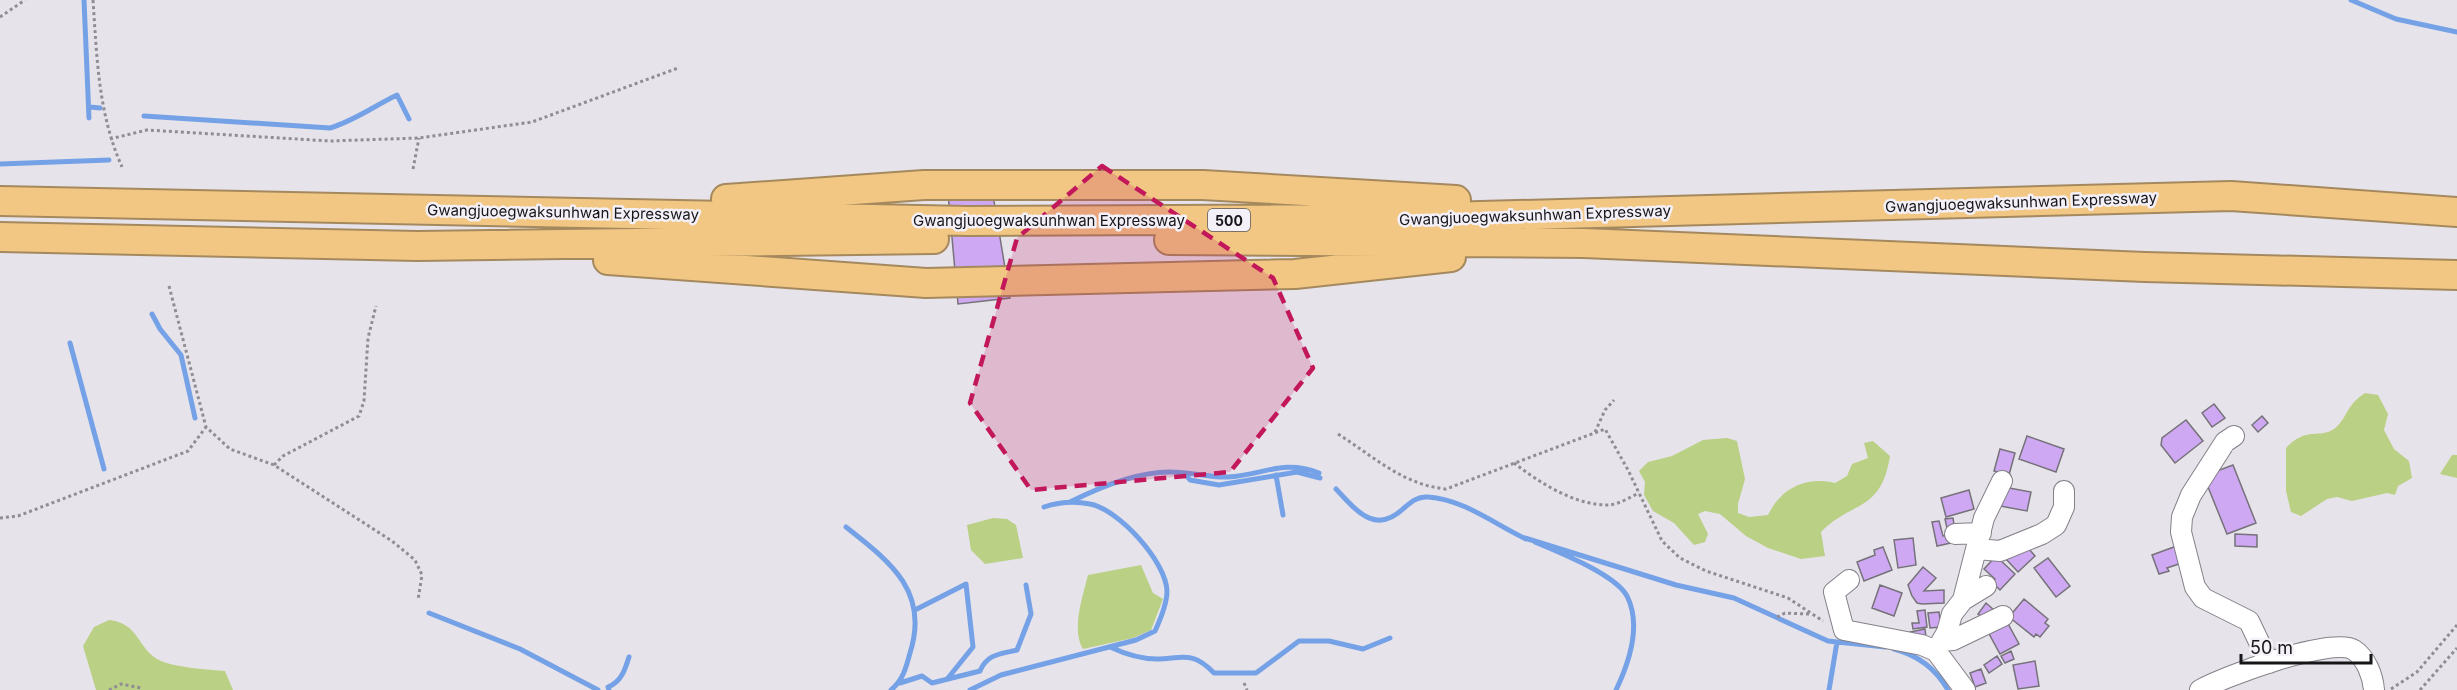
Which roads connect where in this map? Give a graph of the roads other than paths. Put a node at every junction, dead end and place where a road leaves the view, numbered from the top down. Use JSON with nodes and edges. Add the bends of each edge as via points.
{"nodes":[{"id":1,"x":0,"y":201,"type":"edge"},
{"id":2,"x":2457,"y":212,"type":"edge"},
{"id":3,"x":0,"y":237,"type":"edge"},
{"id":4,"x":1584,"y":243,"type":"junction"},
{"id":5,"x":417,"y":246,"type":"junction"},
{"id":6,"x":2457,"y":275,"type":"edge"},
{"id":7,"x":2234,"y":436,"type":"dead end"},
{"id":8,"x":2002,"y":481,"type":"dead end"},
{"id":9,"x":2064,"y":491,"type":"dead end"},
{"id":10,"x":1955,"y":534,"type":"dead end"},
{"id":11,"x":1979,"y":541,"type":"junction"},
{"id":12,"x":1849,"y":580,"type":"dead end"},
{"id":13,"x":1986,"y":586,"type":"dead end"},
{"id":14,"x":1963,"y":600,"type":"junction"},
{"id":15,"x":2003,"y":616,"type":"dead end"},
{"id":16,"x":1939,"y":646,"type":"junction"},
{"id":17,"x":2269,"y":663,"type":"junction"},
{"id":18,"x":1965,"y":690,"type":"edge"},
{"id":19,"x":2200,"y":690,"type":"edge"},
{"id":20,"x":2374,"y":690,"type":"edge"}],
"edges":[{"from":1,"to":2,"type":"highway","name":"Gwangjuoegwaksunhwan Expressway","number":"500","via":[[968,221],[1371,219],[2231,196]]},
{"from":3,"to":5,"type":"highway","name":"Gwangjuoegwaksunhwan Expressway","number":"500"},
{"from":4,"to":5,"type":"highway","name":"Gwangjuoegwaksunhwan Expressway","number":"500","via":[[977,238]]},
{"from":4,"to":5,"type":"highway","via":[[1295,274],[926,283]]},
{"from":4,"to":6,"type":"highway","name":"Gwangjuoegwaksunhwan Expressway","number":"500","via":[[2145,267]]},
{"from":7,"to":17,"type":"street","via":[[2224,442],[2191,495],[2181,532],[2195,587],[2203,598],[2249,621]]},
{"from":8,"to":11,"type":"street","via":[[1990,501]]},
{"from":9,"to":11,"type":"street","via":[[2064,507],[2056,525],[2042,534],[2000,551]]},
{"from":10,"to":11,"type":"street"},
{"from":11,"to":14,"type":"street"},
{"from":12,"to":16,"type":"street","via":[[1834,592],[1844,630]]},
{"from":13,"to":14,"type":"street"},
{"from":14,"to":16,"type":"street","via":[[1952,614]]},
{"from":15,"to":16,"type":"street"},
{"from":16,"to":18,"type":"street"},
{"from":17,"to":19,"type":"street","via":[[2233,673]]},
{"from":17,"to":20,"type":"street","via":[[2334,645],[2353,649],[2366,663]]}]}
